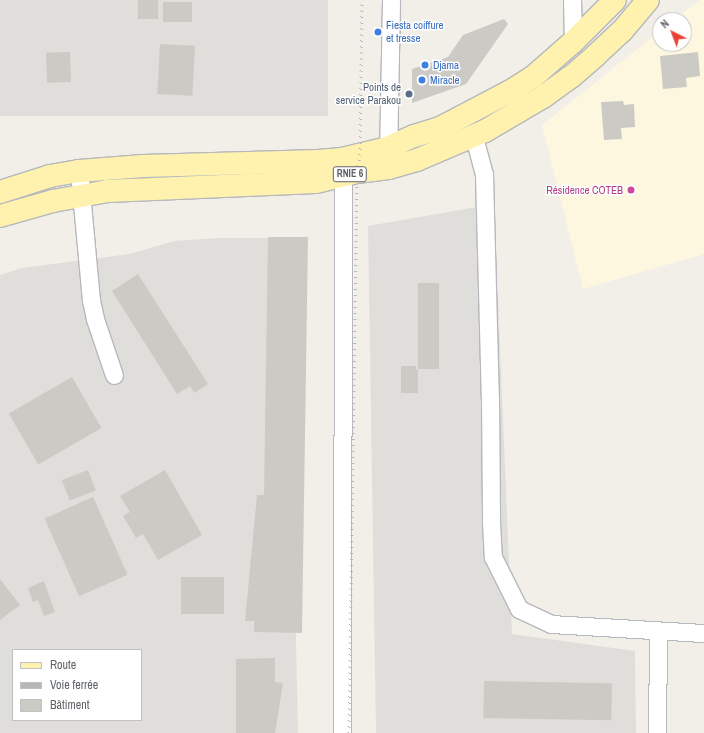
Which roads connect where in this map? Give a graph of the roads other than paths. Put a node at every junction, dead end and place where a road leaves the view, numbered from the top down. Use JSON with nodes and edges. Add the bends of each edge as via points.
{"nodes":[{"id":1,"x":391,"y":0,"type":"edge"},
{"id":2,"x":572,"y":0,"type":"edge"},
{"id":3,"x":615,"y":0,"type":"edge"},
{"id":4,"x":648,"y":0,"type":"edge"},
{"id":5,"x":574,"y":42,"type":"junction"},
{"id":6,"x":474,"y":137,"type":"junction"},
{"id":7,"x":388,"y":158,"type":"junction"},
{"id":8,"x":343,"y":167,"type":"junction"},
{"id":9,"x":79,"y":171,"type":"junction"},
{"id":10,"x":0,"y":192,"type":"edge"},
{"id":11,"x":82,"y":195,"type":"junction"},
{"id":12,"x":0,"y":216,"type":"edge"},
{"id":13,"x":114,"y":375,"type":"dead end"},
{"id":14,"x":658,"y":631,"type":"junction"},
{"id":15,"x":704,"y":633,"type":"edge"},
{"id":16,"x":342,"y":733,"type":"edge"},
{"id":17,"x":657,"y":733,"type":"edge"}],
"edges":[{"from":1,"to":7,"type":"street"},
{"from":2,"to":5,"type":"street"},
{"from":3,"to":5,"type":"main road","number":"RNIE 6"},
{"from":4,"to":6,"type":"main road","number":"RNIE 6","via":[[622,31],[571,77],[517,113]]},
{"from":5,"to":7,"type":"main road","number":"RNIE 6","via":[[533,77],[509,92],[440,128],[414,136]]},
{"from":6,"to":7,"type":"main road","number":"RNIE 6","via":[[417,160]]},
{"from":6,"to":14,"type":"street","via":[[484,174],[493,557],[518,609],[551,624]]},
{"from":7,"to":8,"type":"main road","number":"RNIE 6"},
{"from":8,"to":9,"type":"main road","number":"RNIE 6","via":[[143,166]]},
{"from":8,"to":11,"type":"main road","number":"RNIE 6","via":[[316,182],[134,189]]},
{"from":8,"to":16,"type":"street"},
{"from":9,"to":10,"type":"main road","number":"RNIE 6","via":[[50,176]]},
{"from":9,"to":11,"type":"street"},
{"from":11,"to":12,"type":"main road","number":"RNIE 6"},
{"from":11,"to":13,"type":"street","via":[[91,300]]},
{"from":14,"to":15,"type":"street"},
{"from":14,"to":17,"type":"street"}]}
